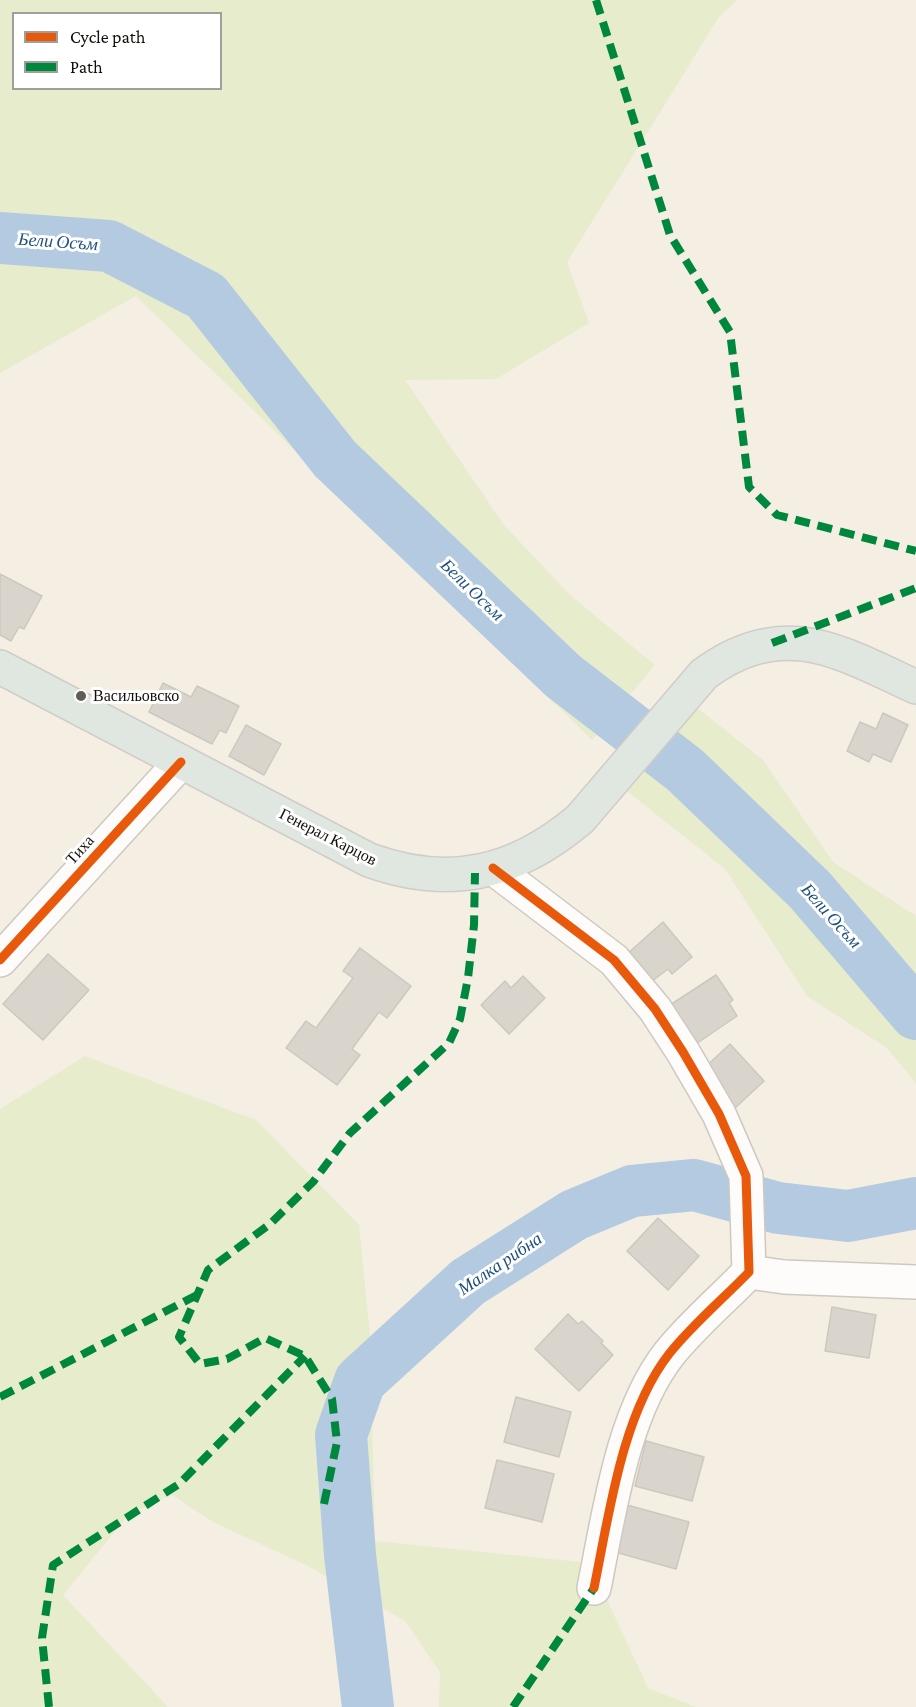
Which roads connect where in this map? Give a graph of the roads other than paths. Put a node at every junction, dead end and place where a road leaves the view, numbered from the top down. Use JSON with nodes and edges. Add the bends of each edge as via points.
{"nodes":[{"id":1,"x":0,"y":667,"type":"edge"},
{"id":2,"x":916,"y":687,"type":"edge"},
{"id":3,"x":181,"y":762,"type":"junction"},
{"id":4,"x":494,"y":868,"type":"junction"},
{"id":5,"x":0,"y":960,"type":"edge"},
{"id":6,"x":749,"y":1272,"type":"junction"},
{"id":7,"x":916,"y":1282,"type":"edge"},
{"id":8,"x":594,"y":1588,"type":"dead end"}],
"edges":[{"from":1,"to":3,"type":"main road","name":"Генерал Карцов"},
{"from":2,"to":4,"type":"main road","name":"Генерал Карцов","via":[[845,654],[808,645],[772,643],[748,648],[704,674],[580,819],[557,839],[532,854]]},
{"from":3,"to":4,"type":"main road","name":"Генерал Карцов","via":[[369,860],[394,869],[448,875]]},
{"from":3,"to":5,"type":"street","name":"Тиха"},
{"from":4,"to":6,"type":"street","via":[[614,960],[649,1001],[719,1114],[746,1176]]},
{"from":6,"to":7,"type":"street"},
{"from":6,"to":8,"type":"street","via":[[669,1354],[638,1403]]}]}
